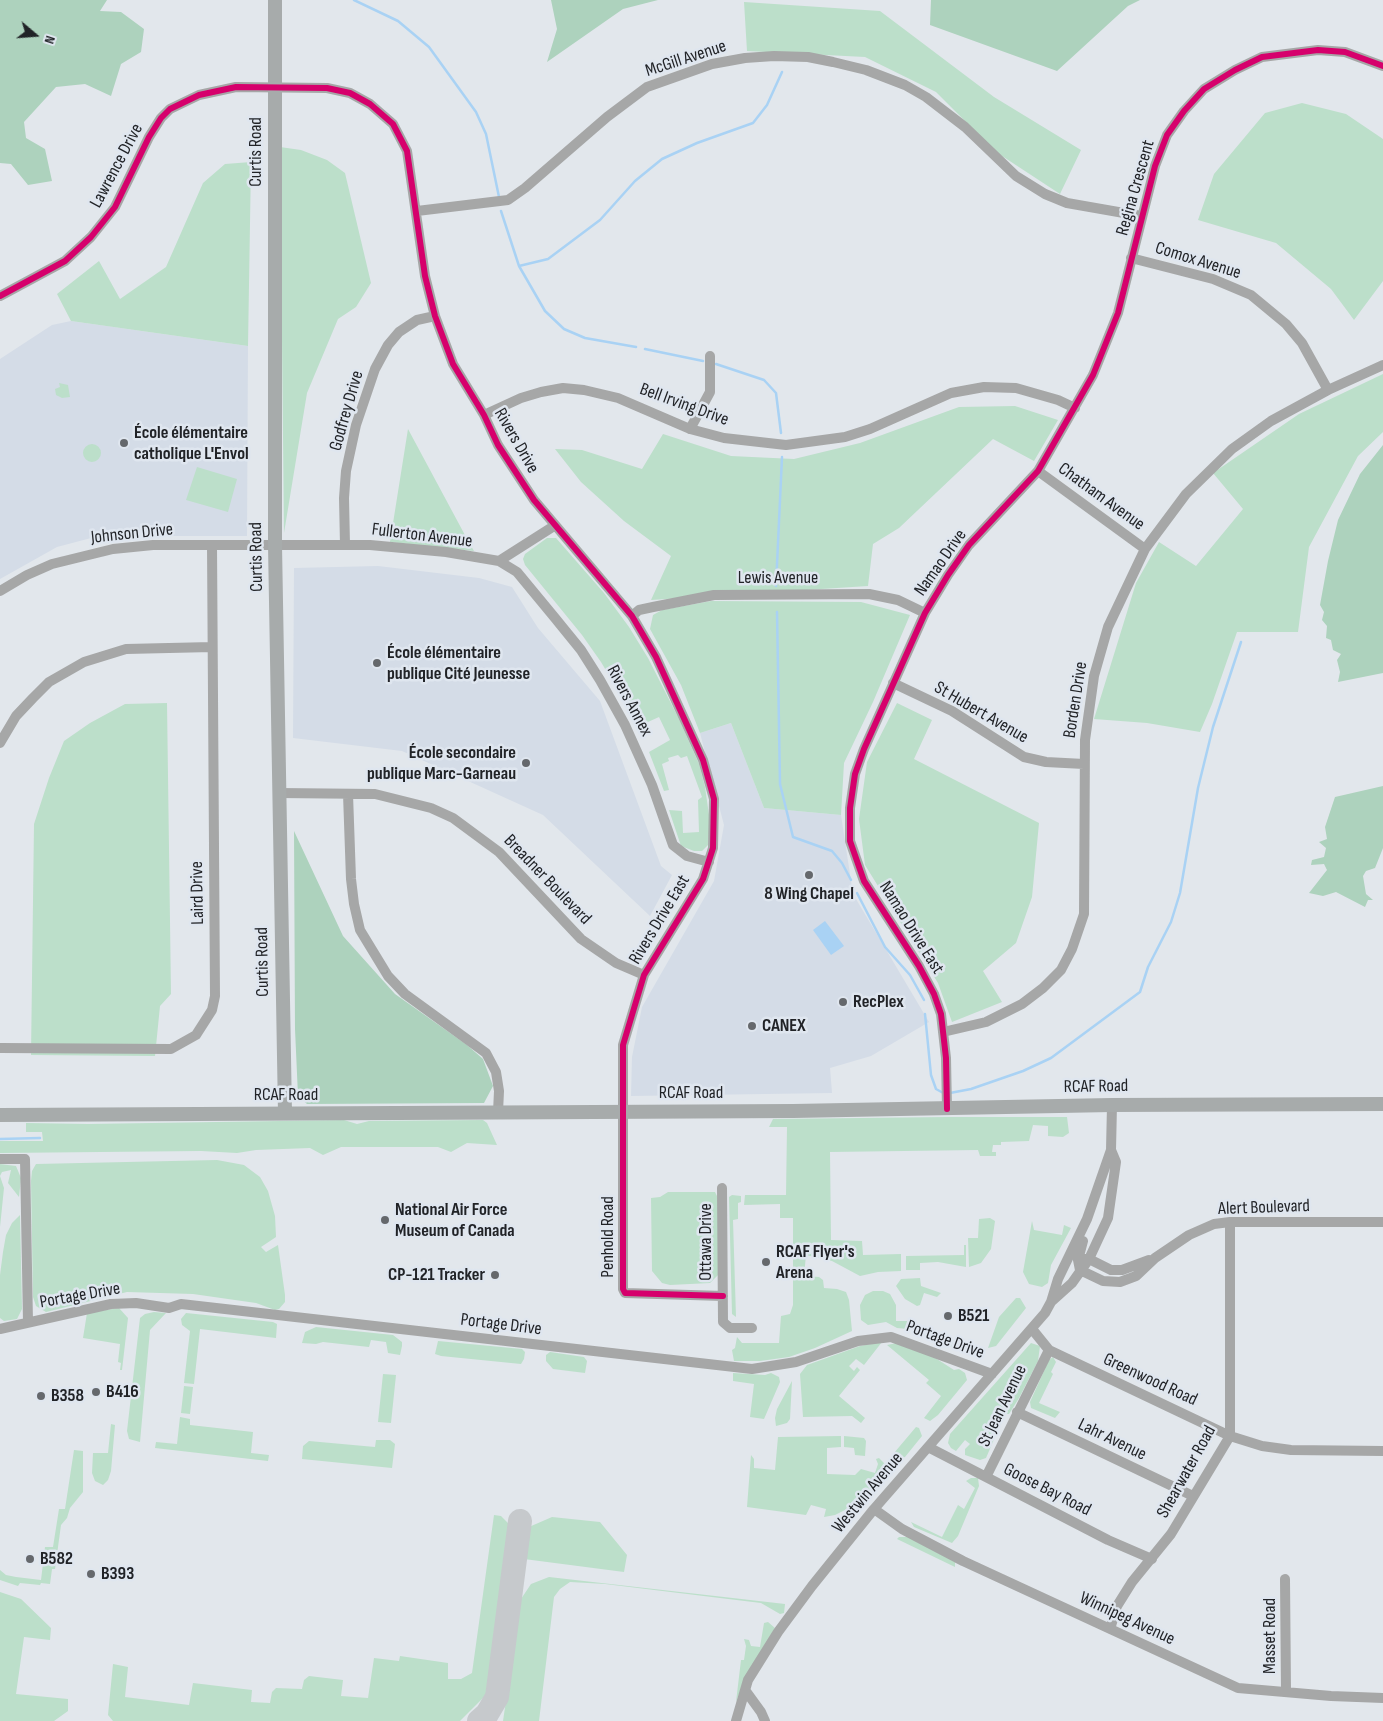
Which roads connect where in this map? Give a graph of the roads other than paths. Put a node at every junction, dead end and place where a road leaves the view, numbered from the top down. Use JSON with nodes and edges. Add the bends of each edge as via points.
{"nodes":[{"id":1,"x":275,"y":0,"type":"edge"},
{"id":2,"x":1383,"y":66,"type":"edge"},
{"id":3,"x":275,"y":86,"type":"junction"},
{"id":4,"x":417,"y":211,"type":"junction"},
{"id":5,"x":1141,"y":216,"type":"junction"},
{"id":6,"x":1131,"y":258,"type":"junction"},
{"id":7,"x":0,"y":296,"type":"edge"},
{"id":8,"x":435,"y":316,"type":"junction"},
{"id":9,"x":710,"y":356,"type":"dead end"},
{"id":10,"x":1383,"y":365,"type":"edge"},
{"id":11,"x":1328,"y":390,"type":"junction"},
{"id":12,"x":1075,"y":408,"type":"junction"},
{"id":13,"x":484,"y":415,"type":"junction"},
{"id":14,"x":690,"y":429,"type":"junction"},
{"id":15,"x":1038,"y":471,"type":"junction"},
{"id":16,"x":554,"y":526,"type":"junction"},
{"id":17,"x":212,"y":545,"type":"junction"},
{"id":18,"x":275,"y":545,"type":"junction"},
{"id":19,"x":345,"y":545,"type":"junction"},
{"id":20,"x":1145,"y":549,"type":"junction"},
{"id":21,"x":499,"y":561,"type":"junction"},
{"id":22,"x":0,"y":591,"type":"edge"},
{"id":23,"x":925,"y":613,"type":"junction"},
{"id":24,"x":632,"y":616,"type":"junction"},
{"id":25,"x":212,"y":647,"type":"junction"},
{"id":26,"x":893,"y":683,"type":"junction"},
{"id":27,"x":0,"y":744,"type":"edge"},
{"id":28,"x":1084,"y":764,"type":"junction"},
{"id":29,"x":279,"y":793,"type":"junction"},
{"id":30,"x":348,"y":794,"type":"junction"},
{"id":31,"x":709,"y":862,"type":"junction"},
{"id":32,"x":864,"y":881,"type":"joint"},
{"id":33,"x":644,"y":975,"type":"junction"},
{"id":34,"x":943,"y":1032,"type":"junction"},
{"id":35,"x":0,"y":1048,"type":"edge"},
{"id":36,"x":948,"y":1104,"type":"junction"},
{"id":37,"x":1383,"y":1104,"type":"edge"},
{"id":38,"x":1112,"y":1105,"type":"junction"},
{"id":39,"x":498,"y":1112,"type":"junction"},
{"id":40,"x":624,"y":1112,"type":"junction"},
{"id":41,"x":285,"y":1113,"type":"junction"},
{"id":42,"x":0,"y":1115,"type":"edge"},
{"id":43,"x":1111,"y":1150,"type":"junction"},
{"id":44,"x":0,"y":1159,"type":"edge"},
{"id":45,"x":722,"y":1188,"type":"dead end"},
{"id":46,"x":1087,"y":1218,"type":"junction"},
{"id":47,"x":1230,"y":1222,"type":"junction"},
{"id":48,"x":1383,"y":1222,"type":"edge"},
{"id":49,"x":1089,"y":1258,"type":"junction"},
{"id":50,"x":1155,"y":1258,"type":"junction"},
{"id":51,"x":1078,"y":1260,"type":"junction"},
{"id":52,"x":1066,"y":1264,"type":"junction"},
{"id":53,"x":1080,"y":1270,"type":"junction"},
{"id":54,"x":723,"y":1296,"type":"junction"},
{"id":55,"x":1051,"y":1302,"type":"junction"},
{"id":56,"x":28,"y":1322,"type":"junction"},
{"id":57,"x":752,"y":1328,"type":"dead end"},
{"id":58,"x":0,"y":1329,"type":"edge"},
{"id":59,"x":1032,"y":1329,"type":"junction"},
{"id":60,"x":1049,"y":1350,"type":"junction"},
{"id":61,"x":992,"y":1374,"type":"junction"},
{"id":62,"x":1018,"y":1412,"type":"junction"},
{"id":63,"x":1230,"y":1436,"type":"junction"},
{"id":64,"x":928,"y":1447,"type":"junction"},
{"id":65,"x":1383,"y":1451,"type":"edge"},
{"id":66,"x":986,"y":1478,"type":"junction"},
{"id":67,"x":1193,"y":1496,"type":"junction"},
{"id":68,"x":874,"y":1510,"type":"junction"},
{"id":69,"x":1152,"y":1559,"type":"junction"},
{"id":70,"x":1285,"y":1579,"type":"dead end"},
{"id":71,"x":1110,"y":1629,"type":"junction"},
{"id":72,"x":745,"y":1690,"type":"junction"},
{"id":73,"x":1286,"y":1692,"type":"junction"},
{"id":74,"x":1383,"y":1698,"type":"edge"},
{"id":75,"x":736,"y":1721,"type":"edge"},
{"id":76,"x":765,"y":1721,"type":"edge"}],
"edges":[{"from":1,"to":3,"type":"main road","name":"Curtis Road"},
{"from":2,"to":5,"type":"street","name":"Regina Crescent","via":[[1345,52],[1318,50],[1262,57],[1204,89],[1167,135]]},
{"from":3,"to":4,"type":"street","name":"Rivers Drive","via":[[327,88],[350,93],[376,109],[393,124],[407,152]]},
{"from":3,"to":7,"type":"street","name":"Lawrence Drive","via":[[222,88],[170,109],[154,128],[115,206],[90,238],[65,261]]},
{"from":3,"to":18,"type":"main road","name":"Curtis Road"},
{"from":4,"to":5,"type":"street","name":"McGill Avenue","via":[[508,200],[647,87],[712,64],[774,56],[834,62],[905,85],[965,127],[1016,176],[1045,194],[1067,203]]},
{"from":4,"to":8,"type":"street","name":"Rivers Drive","via":[[425,276]]},
{"from":5,"to":6,"type":"street","name":"Regina Crescent"},
{"from":6,"to":11,"type":"street","name":"Comox Avenue","via":[[1213,279],[1251,295],[1286,324],[1302,343]]},
{"from":6,"to":12,"type":"street","name":"Namao Drive","via":[[1118,313],[1093,376]]},
{"from":8,"to":13,"type":"street","name":"Rivers Drive","via":[[454,364]]},
{"from":8,"to":19,"type":"street","name":"Godfrey Drive","via":[[418,320],[399,332],[375,369],[356,425],[346,471]]},
{"from":9,"to":14,"type":"street","via":[[710,392]]},
{"from":10,"to":11,"type":"street"},
{"from":11,"to":20,"type":"street","name":"Borden Drive","via":[[1271,422],[1232,449],[1186,494]]},
{"from":12,"to":14,"type":"street","name":"Bell Irving Drive","via":[[1016,388],[984,387],[951,393],[870,429],[819,442],[786,445],[750,442]]},
{"from":12,"to":15,"type":"street","name":"Namao Drive"},
{"from":13,"to":14,"type":"street","name":"Bell Irving Drive","via":[[521,398],[564,388],[618,398]]},
{"from":13,"to":16,"type":"street","name":"Rivers Drive","via":[[515,473]]},
{"from":15,"to":20,"type":"street","name":"Chatham Avenue"},
{"from":15,"to":23,"type":"street","name":"Namao Drive","via":[[969,545]]},
{"from":16,"to":21,"type":"street"},
{"from":16,"to":24,"type":"street","name":"Rivers Drive"},
{"from":17,"to":18,"type":"street","name":"Johnson Drive"},
{"from":17,"to":22,"type":"street","name":"Johnson Drive","via":[[153,545],[105,550],[52,564]]},
{"from":17,"to":25,"type":"street","name":"Laird Drive"},
{"from":18,"to":19,"type":"street","name":"Fullerton Avenue"},
{"from":18,"to":29,"type":"main road","name":"Curtis Road"},
{"from":19,"to":21,"type":"street","name":"Fullerton Avenue","via":[[387,546]]},
{"from":20,"to":28,"type":"street","name":"Borden Drive","via":[[1108,627],[1094,676]]},
{"from":21,"to":31,"type":"street","name":"Rivers Annex","via":[[516,572],[581,650],[600,680],[625,725],[673,845],[687,856]]},
{"from":23,"to":24,"type":"street","name":"Lewis Avenue","via":[[898,600],[869,594],[714,595],[639,610]]},
{"from":23,"to":26,"type":"street","name":"Namao Drive"},
{"from":24,"to":31,"type":"street","name":"Rivers Drive","via":[[659,664],[703,760],[714,799],[713,848]]},
{"from":25,"to":27,"type":"street","via":[[126,649],[84,662],[38,692],[16,716]]},
{"from":25,"to":35,"type":"street","name":"Laird Drive","via":[[215,996],[212,1010],[196,1035],[171,1049]]},
{"from":26,"to":28,"type":"street","name":"St Hubert Avenue","via":[[952,711],[1024,757]]},
{"from":26,"to":32,"type":"street","name":"Namao Drive","via":[[864,749],[850,808],[850,841]]},
{"from":28,"to":34,"type":"street","name":"Borden Drive","via":[[1084,914],[1061,970],[1022,1004],[986,1022]]},
{"from":29,"to":30,"type":"street","name":"Breadner Boulevard"},
{"from":29,"to":41,"type":"main road","name":"Curtis Road"},
{"from":30,"to":33,"type":"street","name":"Breadner Boulevard","via":[[375,794],[401,799],[452,818],[499,852],[581,940],[616,963]]},
{"from":30,"to":39,"type":"street","via":[[350,880],[360,930],[388,976],[404,994],[486,1053],[496,1072]]},
{"from":31,"to":33,"type":"street","name":"Rivers Drive East","via":[[697,890]]},
{"from":32,"to":34,"type":"street","name":"Namao Drive East","via":[[934,994]]},
{"from":33,"to":40,"type":"street","name":"Rivers Drive East","via":[[623,1045]]},
{"from":34,"to":36,"type":"street","name":"Namao Drive East"},
{"from":36,"to":38,"type":"main road","name":"RCAF Road"},
{"from":36,"to":40,"type":"main road","name":"RCAF Road"},
{"from":37,"to":38,"type":"main road","name":"RCAF Road"},
{"from":38,"to":43,"type":"street","name":"Westwin Avenue"},
{"from":39,"to":40,"type":"main road","name":"RCAF Road"},
{"from":39,"to":41,"type":"main road","name":"RCAF Road"},
{"from":40,"to":54,"type":"street","name":"Penhold Road","via":[[625,1293]]},
{"from":41,"to":42,"type":"main road","name":"RCAF Road"},
{"from":43,"to":46,"type":"street","name":"Westwin Avenue"},
{"from":43,"to":49,"type":"street","name":"Westwin Avenue","via":[[1116,1162],[1112,1204]]},
{"from":44,"to":56,"type":"street","via":[[25,1159]]},
{"from":45,"to":54,"type":"street","name":"Ottawa Drive"},
{"from":46,"to":51,"type":"street","via":[[1088,1230]]},
{"from":46,"to":52,"type":"street","name":"Westwin Avenue"},
{"from":47,"to":48,"type":"street","name":"Alert Boulevard"},
{"from":47,"to":50,"type":"street","name":"Alert Boulevard","via":[[1214,1224],[1189,1235]]},
{"from":47,"to":63,"type":"street","name":"Shearwater Road"},
{"from":49,"to":50,"type":"street","name":"Alert Boulevard","via":[[1111,1270],[1122,1270]]},
{"from":49,"to":51,"type":"street"},
{"from":49,"to":53,"type":"street","name":"Westwin Avenue"},
{"from":50,"to":53,"type":"street","name":"Alert Boulevard","via":[[1136,1276],[1120,1282],[1103,1282]]},
{"from":51,"to":52,"type":"street"},
{"from":51,"to":53,"type":"street"},
{"from":52,"to":55,"type":"street","name":"Westwin Avenue"},
{"from":53,"to":55,"type":"street","name":"Westwin Avenue","via":[[1072,1283]]},
{"from":54,"to":57,"type":"street","name":"Ottawa Drive","via":[[722,1316],[726,1326]]},
{"from":55,"to":59,"type":"street","name":"Westwin Avenue"},
{"from":56,"to":58,"type":"street","name":"Portage Drive"},
{"from":56,"to":61,"type":"street","name":"Portage Drive","via":[[111,1304],[136,1303],[169,1308],[181,1304],[752,1368],[796,1362],[858,1341],[891,1337]]},
{"from":59,"to":60,"type":"street","name":"Greenwood Road"},
{"from":59,"to":61,"type":"street","name":"Westwin Avenue"},
{"from":60,"to":62,"type":"street","name":"St Jean Avenue"},
{"from":60,"to":63,"type":"street","name":"Greenwood Road"},
{"from":61,"to":64,"type":"street","name":"Westwin Avenue"},
{"from":62,"to":66,"type":"street","name":"St Jean Avenue"},
{"from":62,"to":67,"type":"street","name":"Lahr Avenue"},
{"from":63,"to":65,"type":"street","name":"Greenwood Road","via":[[1262,1446],[1291,1450]]},
{"from":63,"to":67,"type":"street","name":"Shearwater Road"},
{"from":64,"to":66,"type":"street","name":"Goose Bay Road"},
{"from":64,"to":68,"type":"street","name":"Westwin Avenue"},
{"from":66,"to":69,"type":"street","name":"Goose Bay Road"},
{"from":67,"to":69,"type":"street","name":"Shearwater Road"},
{"from":68,"to":71,"type":"street","name":"Winnipeg Avenue","via":[[902,1529],[963,1560]]},
{"from":68,"to":72,"type":"street","name":"Westwin Avenue","via":[[778,1632]]},
{"from":69,"to":71,"type":"street","name":"Shearwater Road","via":[[1122,1598]]},
{"from":70,"to":73,"type":"street","name":"Masset Road"},
{"from":71,"to":73,"type":"street","name":"Winnipeg Avenue","via":[[1238,1688]]},
{"from":72,"to":75,"type":"street","name":"Westwin Avenue"},
{"from":72,"to":76,"type":"street"},
{"from":73,"to":74,"type":"street","name":"Winnipeg Avenue"}]}
